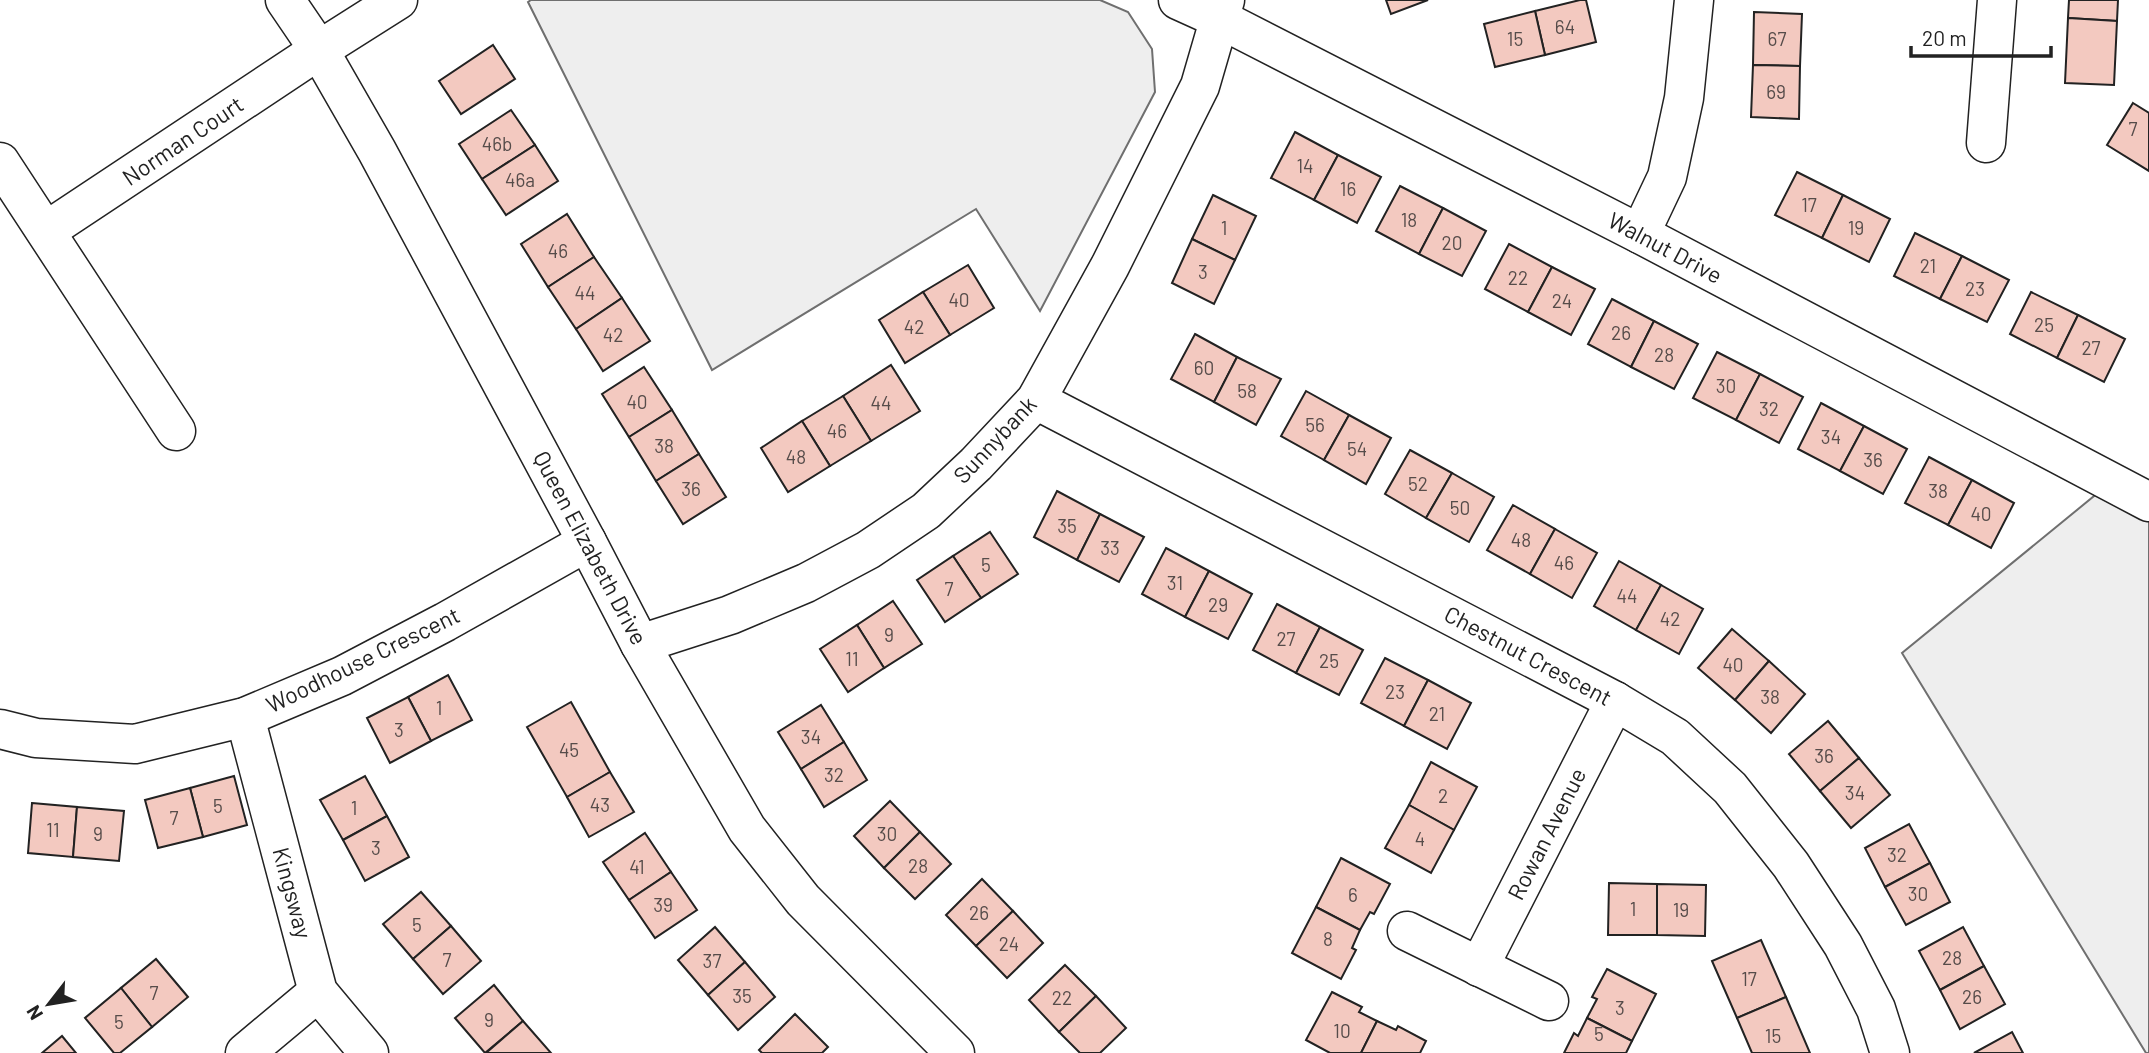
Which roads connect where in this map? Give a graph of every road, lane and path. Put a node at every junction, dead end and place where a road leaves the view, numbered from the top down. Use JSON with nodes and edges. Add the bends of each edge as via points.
{"nodes":[{"id":1,"x":285,"y":0,"type":"edge"},
{"id":2,"x":398,"y":0,"type":"edge"},
{"id":3,"x":1178,"y":0,"type":"edge"},
{"id":4,"x":1695,"y":0,"type":"edge"},
{"id":5,"x":1997,"y":0,"type":"edge"},
{"id":6,"x":1223,"y":10,"type":"edge"},
{"id":7,"x":319,"y":50,"type":"junction"},
{"id":8,"x":1986,"y":143,"type":"dead end"},
{"id":9,"x":0,"y":162,"type":"edge"},
{"id":10,"x":46,"y":232,"type":"junction"},
{"id":11,"x":1640,"y":234,"type":"junction"},
{"id":12,"x":1036,"y":400,"type":"junction"},
{"id":13,"x":176,"y":431,"type":"dead end"},
{"id":14,"x":2149,"y":502,"type":"edge"},
{"id":15,"x":587,"y":542,"type":"junction"},
{"id":16,"x":640,"y":645,"type":"junction"},
{"id":17,"x":1615,"y":701,"type":"junction"},
{"id":18,"x":245,"y":717,"type":"junction"},
{"id":19,"x":0,"y":729,"type":"edge"},
{"id":20,"x":1407,"y":931,"type":"dead end"},
{"id":21,"x":1479,"y":967,"type":"junction"},
{"id":22,"x":318,"y":992,"type":"junction"},
{"id":23,"x":1549,"y":1001,"type":"dead end"},
{"id":24,"x":245,"y":1053,"type":"edge"},
{"id":25,"x":369,"y":1053,"type":"edge"},
{"id":26,"x":955,"y":1053,"type":"edge"},
{"id":27,"x":1890,"y":1053,"type":"edge"}],
"edges":[{"from":1,"to":7,"type":"street","name":"Queen Elizabeth Drive"},
{"from":2,"to":7,"type":"street","name":"Norman Court"},
{"from":3,"to":6,"type":"street","name":"Walnut Drive"},
{"from":4,"to":11,"type":"street","via":[[1684,98],[1667,177]]},
{"from":5,"to":8,"type":"street"},
{"from":6,"to":11,"type":"street","name":"Walnut Drive"},
{"from":6,"to":12,"type":"street","name":"Sunnybank","via":[[1200,86]]},
{"from":7,"to":10,"type":"street","name":"Norman Court"},
{"from":7,"to":15,"type":"street","name":"Queen Elizabeth Drive"},
{"from":9,"to":10,"type":"street"},
{"from":10,"to":13,"type":"street"},
{"from":11,"to":14,"type":"street","name":"Walnut Drive"},
{"from":12,"to":16,"type":"street","name":"Sunnybank","via":[[926,511],[868,550],[730,615]]},
{"from":12,"to":17,"type":"street","name":"Chestnut Crescent"},
{"from":15,"to":16,"type":"street","name":"Queen Elizabeth Drive"},
{"from":15,"to":18,"type":"street","name":"Woodhouse Crescent","via":[[342,676]]},
{"from":16,"to":26,"type":"street","name":"Queen Elizabeth Drive","via":[[747,829],[803,900]]},
{"from":17,"to":21,"type":"street","name":"Rowan Avenue"},
{"from":17,"to":27,"type":"street","name":"Chestnut Crescent","via":[[1675,737],[1730,788],[1791,866],[1843,945],[1876,1009]]},
{"from":18,"to":19,"type":"street","name":"Woodhouse Crescent","via":[[135,744],[36,738]]},
{"from":18,"to":22,"type":"street","name":"Kingsway"},
{"from":20,"to":21,"type":"street"},
{"from":21,"to":23,"type":"street"},
{"from":22,"to":24,"type":"street"},
{"from":22,"to":25,"type":"street","name":"Kingsway"}]}
